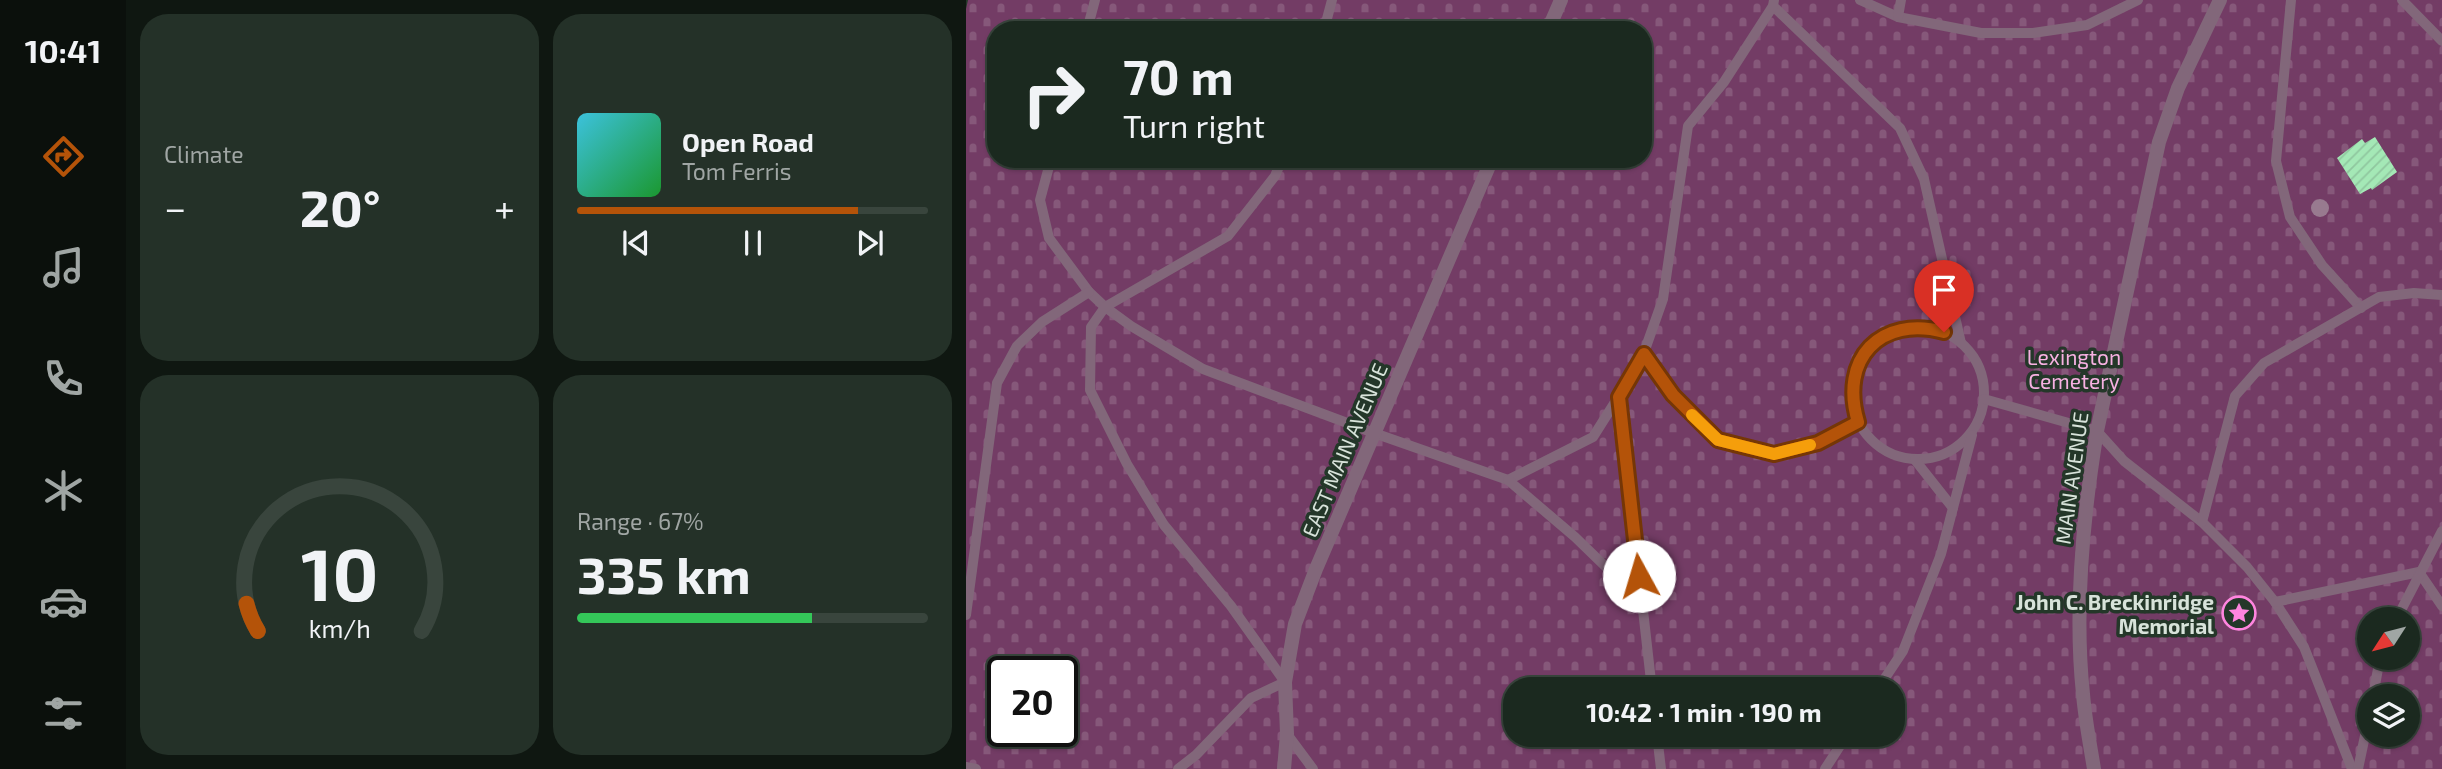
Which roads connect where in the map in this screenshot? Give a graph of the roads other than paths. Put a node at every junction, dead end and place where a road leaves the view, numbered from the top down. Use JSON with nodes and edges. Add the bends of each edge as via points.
{"nodes":[{"id":1,"x":1095,"y":0,"type":"edge"},
{"id":2,"x":1332,"y":0,"type":"edge"},
{"id":3,"x":1561,"y":0,"type":"edge"},
{"id":4,"x":1860,"y":0,"type":"edge"},
{"id":5,"x":1901,"y":0,"type":"edge"},
{"id":6,"x":2138,"y":0,"type":"edge"},
{"id":7,"x":2220,"y":0,"type":"edge"},
{"id":8,"x":2291,"y":0,"type":"edge"},
{"id":9,"x":2402,"y":0,"type":"edge"},
{"id":10,"x":1774,"y":3,"type":"edge"},
{"id":11,"x":1898,"y":17,"type":"junction"},
{"id":12,"x":1089,"y":21,"type":"edge"},
{"id":13,"x":1326,"y":21,"type":"edge"},
{"id":14,"x":1552,"y":21,"type":"edge"},
{"id":15,"x":2442,"y":41,"type":"edge"},
{"id":16,"x":1049,"y":168,"type":"edge"},
{"id":17,"x":1278,"y":168,"type":"edge"},
{"id":18,"x":1488,"y":168,"type":"edge"},
{"id":19,"x":1089,"y":292,"type":"junction"},
{"id":20,"x":2442,"y":295,"type":"edge"},
{"id":21,"x":1105,"y":307,"type":"junction"},
{"id":22,"x":2361,"y":308,"type":"junction"},
{"id":23,"x":1961,"y":343,"type":"junction"},
{"id":24,"x":1644,"y":354,"type":"junction"},
{"id":25,"x":1619,"y":397,"type":"junction"},
{"id":26,"x":1984,"y":400,"type":"junction"},
{"id":27,"x":1858,"y":422,"type":"junction"},
{"id":28,"x":1973,"y":430,"type":"junction"},
{"id":29,"x":2097,"y":431,"type":"junction"},
{"id":30,"x":1374,"y":433,"type":"junction"},
{"id":31,"x":1915,"y":460,"type":"junction"},
{"id":32,"x":1508,"y":480,"type":"junction"},
{"id":33,"x":1953,"y":508,"type":"junction"},
{"id":34,"x":2202,"y":522,"type":"junction"},
{"id":35,"x":2442,"y":531,"type":"edge"},
{"id":36,"x":2419,"y":572,"type":"junction"},
{"id":37,"x":1642,"y":602,"type":"junction"},
{"id":38,"x":2275,"y":602,"type":"junction"},
{"id":39,"x":2442,"y":606,"type":"edge"},
{"id":40,"x":2402,"y":607,"type":"edge"},
{"id":41,"x":966,"y":615,"type":"edge"},
{"id":42,"x":1651,"y":677,"type":"edge"},
{"id":43,"x":1886,"y":677,"type":"edge"},
{"id":44,"x":1285,"y":682,"type":"junction"},
{"id":45,"x":1287,"y":734,"type":"junction"},
{"id":46,"x":1658,"y":747,"type":"edge"},
{"id":47,"x":1839,"y":747,"type":"edge"},
{"id":48,"x":2363,"y":747,"type":"edge"},
{"id":49,"x":966,"y":767,"type":"edge"},
{"id":50,"x":976,"y":769,"type":"edge"},
{"id":51,"x":1178,"y":769,"type":"edge"},
{"id":52,"x":1283,"y":769,"type":"edge"},
{"id":53,"x":1313,"y":769,"type":"edge"},
{"id":54,"x":1661,"y":769,"type":"edge"},
{"id":55,"x":1825,"y":769,"type":"edge"},
{"id":56,"x":2094,"y":769,"type":"edge"},
{"id":57,"x":2352,"y":769,"type":"edge"},
{"id":58,"x":2358,"y":769,"type":"edge"}],
"edges":[{"from":1,"to":12,"type":"lane"},
{"from":2,"to":13,"type":"lane"},
{"from":3,"to":14,"type":"street"},
{"from":4,"to":11,"type":"lane"},
{"from":5,"to":11,"type":"lane"},
{"from":6,"to":11,"type":"lane","via":[[2087,25],[2033,33],[1981,33]]},
{"from":7,"to":29,"type":"street","name":"MAIN AVENUE","via":[[2178,88],[2159,142]]},
{"from":8,"to":22,"type":"lane","via":[[2276,161],[2290,217],[2322,265]]},
{"from":9,"to":15,"type":"lane"},
{"from":10,"to":23,"type":"lane","via":[[1900,128],[1924,179]]},
{"from":10,"to":24,"type":"lane","via":[[1724,82],[1688,126],[1663,299]]},
{"from":16,"to":19,"type":"lane","via":[[1040,200],[1049,238]]},
{"from":17,"to":21,"type":"lane","via":[[1228,236]]},
{"from":18,"to":30,"type":"street","name":"EAST MAIN AVENUE"},
{"from":19,"to":21,"type":"lane"},
{"from":19,"to":41,"type":"lane","via":[[1042,321],[1017,346],[998,383]]},
{"from":20,"to":22,"type":"lane","via":[[2379,297]]},
{"from":21,"to":30,"type":"lane","via":[[1203,369]]},
{"from":21,"to":44,"type":"lane","via":[[1091,327],[1090,390],[1164,525],[1231,606]]},
{"from":22,"to":34,"type":"lane","via":[[2264,363],[2235,396]]},
{"from":23,"to":26,"type":"lane","via":[[1979,368]]},
{"from":23,"to":27,"type":"lane","via":[[1924,327],[1904,328],[1870,347],[1852,383]]},
{"from":24,"to":25,"type":"lane"},
{"from":24,"to":27,"type":"lane","via":[[1673,395],[1718,440],[1774,454],[1818,443]]},
{"from":25,"to":32,"type":"lane","via":[[1593,437]]},
{"from":25,"to":37,"type":"lane"},
{"from":26,"to":28,"type":"lane"},
{"from":26,"to":29,"type":"lane"},
{"from":27,"to":31,"type":"lane","via":[[1881,449]]},
{"from":28,"to":31,"type":"lane","via":[[1948,453]]},
{"from":28,"to":33,"type":"lane"},
{"from":29,"to":34,"type":"lane","via":[[2124,461]]},
{"from":29,"to":56,"type":"street","name":"MAIN AVENUE","via":[[2080,581],[2082,693]]},
{"from":30,"to":32,"type":"lane"},
{"from":30,"to":44,"type":"street","name":"EAST MAIN AVENUE","via":[[1295,624]]},
{"from":31,"to":33,"type":"lane"},
{"from":32,"to":37,"type":"lane"},
{"from":33,"to":43,"type":"lane","via":[[1941,554],[1903,651]]},
{"from":34,"to":38,"type":"lane"},
{"from":35,"to":36,"type":"lane"},
{"from":36,"to":38,"type":"lane"},
{"from":36,"to":39,"type":"lane"},
{"from":36,"to":40,"type":"lane"},
{"from":37,"to":42,"type":"lane"},
{"from":38,"to":57,"type":"lane","via":[[2304,647]]},
{"from":44,"to":45,"type":"street","name":"EAST MAIN AVENUE"},
{"from":44,"to":51,"type":"lane","via":[[1251,698]]},
{"from":45,"to":52,"type":"street","name":"EAST MAIN AVENUE"},
{"from":45,"to":53,"type":"lane"},
{"from":46,"to":54,"type":"lane"},
{"from":47,"to":55,"type":"lane"},
{"from":48,"to":58,"type":"lane"},
{"from":49,"to":50,"type":"lane"}]}
